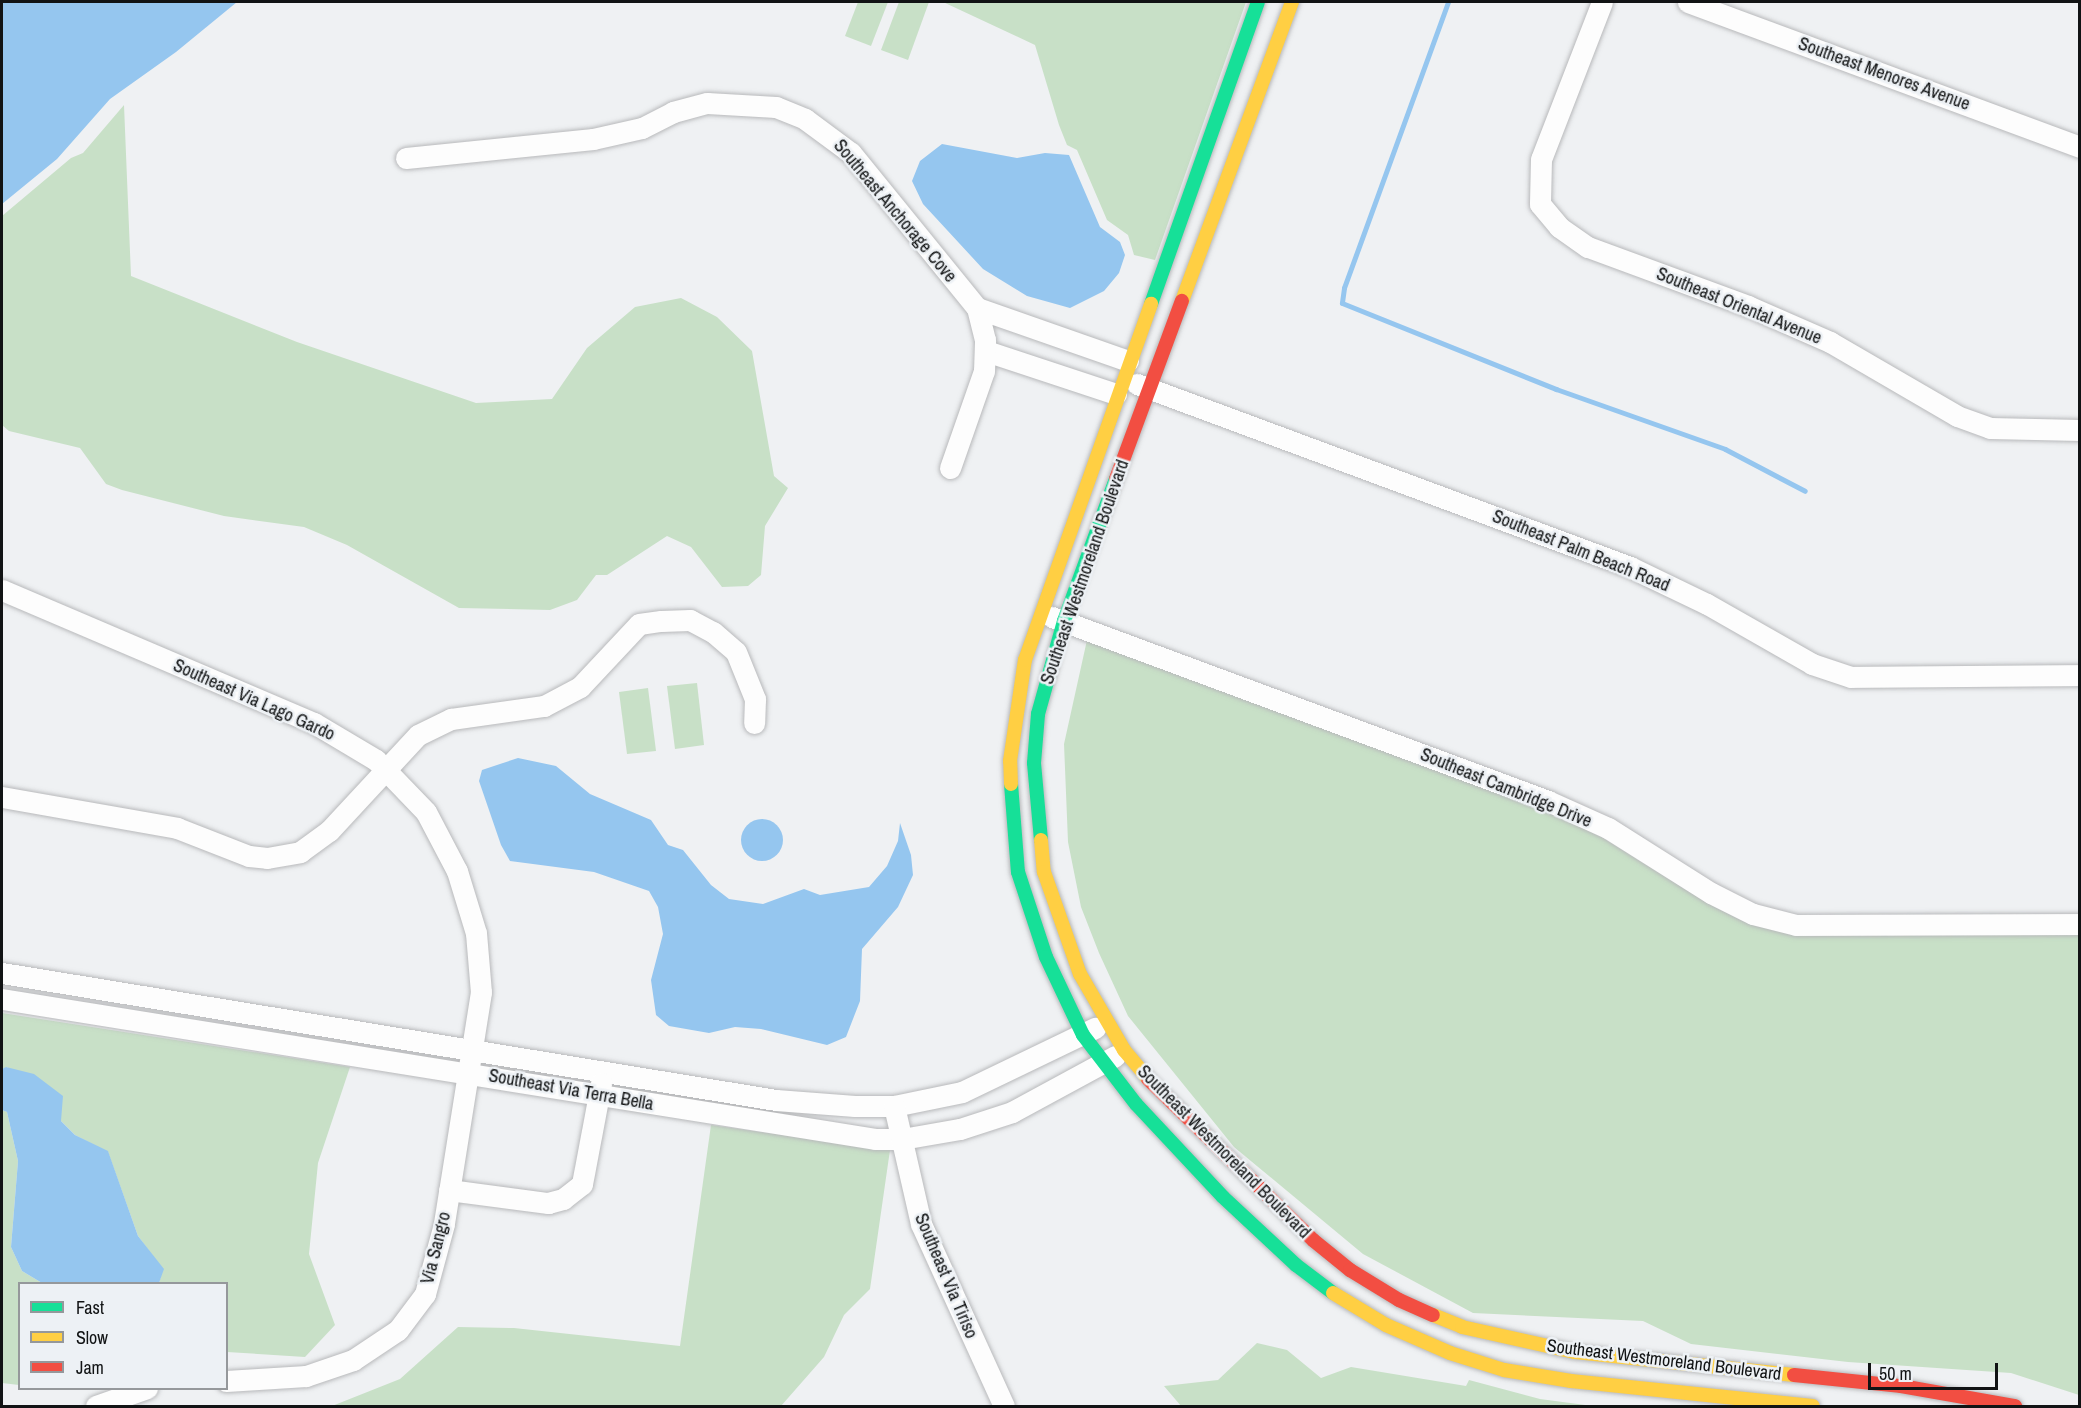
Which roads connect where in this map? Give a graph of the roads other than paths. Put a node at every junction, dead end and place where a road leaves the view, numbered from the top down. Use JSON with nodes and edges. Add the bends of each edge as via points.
{"nodes":[{"id":1,"x":1258,"y":2,"type":"edge"},
{"id":2,"x":1292,"y":2,"type":"edge"},
{"id":3,"x":1602,"y":2,"type":"edge"},
{"id":4,"x":1688,"y":2,"type":"edge"},
{"id":5,"x":2079,"y":147,"type":"edge"},
{"id":6,"x":406,"y":158,"type":"dead end"},
{"id":7,"x":977,"y":308,"type":"junction"},
{"id":8,"x":986,"y":351,"type":"junction"},
{"id":9,"x":1122,"y":378,"type":"junction"},
{"id":10,"x":1149,"y":388,"type":"junction"},
{"id":11,"x":2079,"y":430,"type":"edge"},
{"id":12,"x":950,"y":468,"type":"dead end"},
{"id":13,"x":2,"y":590,"type":"edge"},
{"id":14,"x":1040,"y":612,"type":"junction"},
{"id":15,"x":1064,"y":621,"type":"junction"},
{"id":16,"x":2079,"y":675,"type":"edge"},
{"id":17,"x":754,"y":723,"type":"dead end"},
{"id":18,"x":386,"y":770,"type":"junction"},
{"id":19,"x":2,"y":797,"type":"edge"},
{"id":20,"x":2079,"y":924,"type":"edge"},
{"id":21,"x":2,"y":973,"type":"edge"},
{"id":22,"x":2,"y":999,"type":"edge"},
{"id":23,"x":1106,"y":1022,"type":"junction"},
{"id":24,"x":1083,"y":1035,"type":"junction"},
{"id":25,"x":472,"y":1048,"type":"junction"},
{"id":26,"x":1124,"y":1050,"type":"junction"},
{"id":27,"x":1103,"y":1064,"type":"junction"},
{"id":28,"x":603,"y":1070,"type":"junction"},
{"id":29,"x":467,"y":1072,"type":"junction"},
{"id":30,"x":599,"y":1096,"type":"junction"},
{"id":31,"x":894,"y":1106,"type":"junction"},
{"id":32,"x":902,"y":1139,"type":"junction"},
{"id":33,"x":449,"y":1190,"type":"junction"},
{"id":34,"x":228,"y":1381,"type":"edge"},
{"id":35,"x":144,"y":1390,"type":"edge"},
{"id":36,"x":96,"y":1407,"type":"edge"},
{"id":37,"x":1004,"y":1407,"type":"edge"},
{"id":38,"x":1813,"y":1407,"type":"edge"},
{"id":39,"x":2015,"y":1407,"type":"edge"}],
"edges":[{"from":1,"to":9,"type":"street","name":"Southeast Westmoreland Boulevard"},
{"from":2,"to":10,"type":"street","name":"Southeast Westmoreland Boulevard"},
{"from":3,"to":11,"type":"street","name":"Southeast Oriental Avenue","via":[[1541,159],[1540,204],[1559,227],[1588,247],[1748,306],[1830,342],[1957,417],[1990,428]]},
{"from":4,"to":5,"type":"street","name":"Southeast Menores Avenue"},
{"from":6,"to":7,"type":"street","name":"Southeast Anchorage Cove","via":[[593,139],[642,128],[673,112],[707,103],[776,107],[805,119],[851,153]]},
{"from":7,"to":8,"type":"street"},
{"from":7,"to":9,"type":"street"},
{"from":8,"to":9,"type":"street"},
{"from":8,"to":12,"type":"street","via":[[978,396]]},
{"from":9,"to":10,"type":"street","name":"Southeast Palm Beach Road"},
{"from":9,"to":14,"type":"street","name":"Southeast Westmoreland Boulevard"},
{"from":10,"to":15,"type":"street","name":"Southeast Westmoreland Boulevard"},
{"from":10,"to":16,"type":"street","name":"Southeast Palm Beach Road","via":[[1630,567],[1707,604],[1812,664],[1851,677]]},
{"from":13,"to":18,"type":"street","name":"Southeast Via Lago Gardo","via":[[314,723]]},
{"from":14,"to":15,"type":"street","name":"Southeast Cambridge Drive"},
{"from":14,"to":24,"type":"street","name":"Southeast Westmoreland Boulevard","via":[[1016,702],[1010,761],[1012,822],[1018,872],[1046,957]]},
{"from":15,"to":20,"type":"street","name":"Southeast Cambridge Drive","via":[[1548,801],[1608,828],[1711,893],[1753,914],[1796,925]]},
{"from":15,"to":23,"type":"street","name":"Southeast Westmoreland Boulevard","via":[[1038,714],[1034,763],[1039,830],[1044,872],[1076,964]]},
{"from":17,"to":18,"type":"street","via":[[756,699],[736,652],[713,632],[690,620],[661,621],[639,624],[571,692],[544,706],[451,719],[417,735]]},
{"from":18,"to":19,"type":"street","via":[[329,831],[300,852],[267,858],[249,856],[177,828]]},
{"from":18,"to":25,"type":"street","name":"Southeast Via Lago Gardo","via":[[426,812],[457,871],[476,933],[481,992]]},
{"from":21,"to":25,"type":"street","name":"Southeast Via Terra Bella"},
{"from":22,"to":29,"type":"street","name":"Southeast Via Terra Bella"},
{"from":23,"to":24,"type":"street","name":"Southeast Via Terra Bella"},
{"from":23,"to":26,"type":"street","name":"Southeast Westmoreland Boulevard"},
{"from":24,"to":27,"type":"street","name":"Southeast Westmoreland Boulevard"},
{"from":24,"to":31,"type":"street","name":"Southeast Via Terra Bella","via":[[962,1092]]},
{"from":25,"to":28,"type":"street","name":"Southeast Via Terra Bella"},
{"from":25,"to":29,"type":"street","name":"Via Sangro"},
{"from":26,"to":27,"type":"street","name":"Southeast Via Terra Bella"},
{"from":26,"to":39,"type":"street","name":"Southeast Westmoreland Boulevard","via":[[1157,1090],[1313,1240],[1350,1270],[1399,1300],[1462,1328],[1575,1352],[1901,1386]]},
{"from":27,"to":32,"type":"street","name":"Southeast Via Terra Bella","via":[[1012,1112],[960,1130]]},
{"from":27,"to":38,"type":"street","name":"Southeast Westmoreland Boulevard","via":[[1223,1197],[1296,1265],[1386,1325],[1450,1353],[1504,1370]]},
{"from":28,"to":30,"type":"street"},
{"from":28,"to":31,"type":"street","name":"Southeast Via Terra Bella","via":[[776,1100]]},
{"from":29,"to":30,"type":"street","name":"Southeast Via Terra Bella"},
{"from":29,"to":33,"type":"street","name":"Via Sangro"},
{"from":30,"to":32,"type":"street","name":"Southeast Via Terra Bella","via":[[864,1137]]},
{"from":30,"to":33,"type":"street","via":[[582,1184],[563,1199],[548,1203]]},
{"from":31,"to":32,"type":"street","name":"Southeast Via Tiriso"},
{"from":32,"to":37,"type":"street","name":"Southeast Via Tiriso","via":[[921,1224]]},
{"from":33,"to":34,"type":"street","name":"Via Sangro","via":[[425,1294],[399,1330],[352,1360],[306,1376]]},
{"from":35,"to":36,"type":"street"}]}
